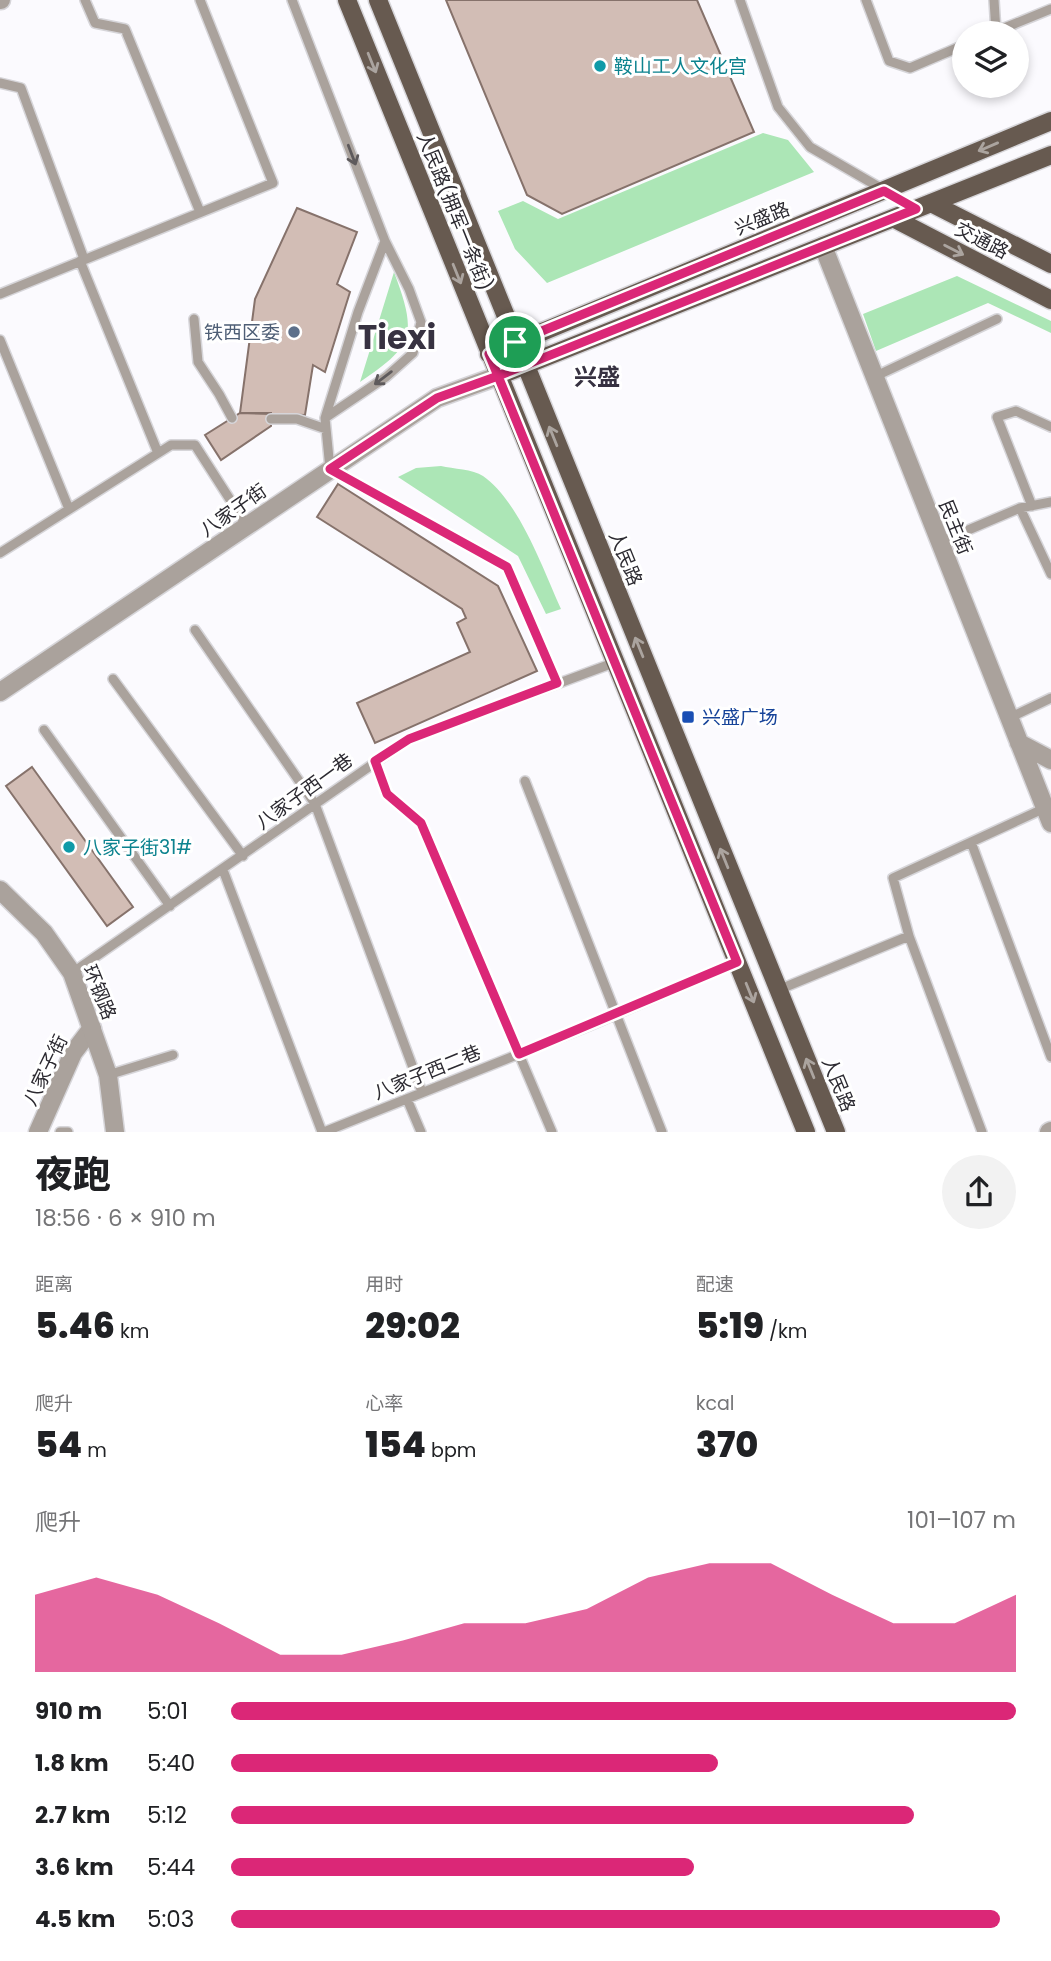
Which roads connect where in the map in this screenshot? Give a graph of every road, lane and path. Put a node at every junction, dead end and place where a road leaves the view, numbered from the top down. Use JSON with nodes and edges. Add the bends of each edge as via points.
{"nodes":[{"id":1,"x":85,"y":0,"type":"edge"},
{"id":2,"x":200,"y":0,"type":"edge"},
{"id":3,"x":292,"y":0,"type":"edge"},
{"id":4,"x":347,"y":0,"type":"edge"},
{"id":5,"x":378,"y":0,"type":"edge"},
{"id":6,"x":740,"y":0,"type":"edge"},
{"id":7,"x":866,"y":0,"type":"edge"},
{"id":8,"x":994,"y":0,"type":"edge"},
{"id":9,"x":1051,"y":9,"type":"edge"},
{"id":10,"x":994,"y":21,"type":"edge"},
{"id":11,"x":1022,"y":21,"type":"edge"},
{"id":12,"x":952,"y":50,"type":"edge"},
{"id":13,"x":0,"y":83,"type":"edge"},
{"id":14,"x":1051,"y":121,"type":"edge"},
{"id":15,"x":1051,"y":155,"type":"edge"},
{"id":16,"x":884,"y":191,"type":"junction"},
{"id":17,"x":924,"y":206,"type":"junction"},
{"id":18,"x":200,"y":212,"type":"junction"},
{"id":19,"x":893,"y":218,"type":"junction"},
{"id":20,"x":385,"y":241,"type":"junction"},
{"id":21,"x":823,"y":246,"type":"junction"},
{"id":22,"x":82,"y":260,"type":"junction"},
{"id":23,"x":1051,"y":264,"type":"edge"},
{"id":24,"x":0,"y":294,"type":"edge"},
{"id":25,"x":1051,"y":300,"type":"edge"},
{"id":26,"x":194,"y":319,"type":"dead end"},
{"id":27,"x":997,"y":319,"type":"dead end"},
{"id":28,"x":0,"y":340,"type":"edge"},
{"id":29,"x":515,"y":342,"type":"junction"},
{"id":30,"x":489,"y":354,"type":"junction"},
{"id":31,"x":524,"y":365,"type":"junction"},
{"id":32,"x":498,"y":376,"type":"junction"},
{"id":33,"x":874,"y":377,"type":"junction"},
{"id":34,"x":232,"y":418,"type":"dead end"},
{"id":35,"x":325,"y":418,"type":"junction"},
{"id":36,"x":271,"y":419,"type":"dead end"},
{"id":37,"x":1051,"y":427,"type":"edge"},
{"id":38,"x":326,"y":429,"type":"junction"},
{"id":39,"x":158,"y":453,"type":"junction"},
{"id":40,"x":330,"y":469,"type":"junction"},
{"id":41,"x":1051,"y":502,"type":"edge"},
{"id":42,"x":1032,"y":506,"type":"junction"},
{"id":43,"x":1020,"y":508,"type":"junction"},
{"id":44,"x":69,"y":509,"type":"junction"},
{"id":45,"x":247,"y":526,"type":"junction"},
{"id":46,"x":940,"y":542,"type":"junction"},
{"id":47,"x":0,"y":553,"type":"edge"},
{"id":48,"x":1051,"y":574,"type":"edge"},
{"id":49,"x":195,"y":629,"type":"dead end"},
{"id":50,"x":616,"y":662,"type":"junction"},
{"id":51,"x":113,"y":678,"type":"dead end"},
{"id":52,"x":557,"y":683,"type":"junction"},
{"id":53,"x":0,"y":692,"type":"edge"},
{"id":54,"x":1051,"y":698,"type":"edge"},
{"id":55,"x":1009,"y":718,"type":"junction"},
{"id":56,"x":44,"y":730,"type":"dead end"},
{"id":57,"x":1019,"y":743,"type":"junction"},
{"id":58,"x":1051,"y":760,"type":"edge"},
{"id":59,"x":375,"y":761,"type":"junction"},
{"id":60,"x":525,"y":781,"type":"dead end"},
{"id":61,"x":315,"y":804,"type":"junction"},
{"id":62,"x":1048,"y":816,"type":"edge"},
{"id":63,"x":971,"y":842,"type":"junction"},
{"id":64,"x":243,"y":856,"type":"junction"},
{"id":65,"x":223,"y":870,"type":"junction"},
{"id":66,"x":0,"y":890,"type":"edge"},
{"id":67,"x":170,"y":906,"type":"junction"},
{"id":68,"x":909,"y":936,"type":"junction"},
{"id":69,"x":737,"y":962,"type":"junction"},
{"id":70,"x":72,"y":973,"type":"junction"},
{"id":71,"x":778,"y":990,"type":"junction"},
{"id":72,"x":616,"y":1014,"type":"junction"},
{"id":73,"x":92,"y":1028,"type":"junction"},
{"id":74,"x":519,"y":1054,"type":"junction"},
{"id":75,"x":173,"y":1055,"type":"dead end"},
{"id":76,"x":1051,"y":1057,"type":"edge"},
{"id":77,"x":108,"y":1075,"type":"junction"},
{"id":78,"x":422,"y":1092,"type":"junction"},
{"id":79,"x":407,"y":1099,"type":"junction"},
{"id":80,"x":38,"y":1132,"type":"edge"},
{"id":81,"x":60,"y":1132,"type":"edge"},
{"id":82,"x":68,"y":1132,"type":"edge"},
{"id":83,"x":115,"y":1132,"type":"edge"},
{"id":84,"x":323,"y":1132,"type":"edge"},
{"id":85,"x":421,"y":1132,"type":"edge"},
{"id":86,"x":552,"y":1132,"type":"edge"},
{"id":87,"x":662,"y":1132,"type":"edge"},
{"id":88,"x":806,"y":1132,"type":"edge"},
{"id":89,"x":836,"y":1132,"type":"edge"},
{"id":90,"x":982,"y":1132,"type":"edge"}],
"edges":[{"from":1,"to":18,"type":"lane","via":[[95,23],[125,29]]},
{"from":2,"to":18,"type":"lane","via":[[273,183]]},
{"from":3,"to":20,"type":"lane","one_way":true},
{"from":4,"to":30,"type":"main road","name":"人民路(拥军一条街)","one_way":true},
{"from":5,"to":29,"type":"main road","name":"人民路"},
{"from":6,"to":16,"type":"lane","via":[[778,107],[810,147]]},
{"from":7,"to":12,"type":"lane","via":[[889,61],[910,68]]},
{"from":8,"to":10,"type":"lane"},
{"from":9,"to":11,"type":"lane"},
{"from":13,"to":22,"type":"lane","via":[[21,88]]},
{"from":14,"to":16,"type":"main road","name":"兴盛路","one_way":true},
{"from":15,"to":17,"type":"main road"},
{"from":16,"to":17,"type":"lane"},
{"from":16,"to":29,"type":"main road","name":"兴盛路"},
{"from":17,"to":19,"type":"main road"},
{"from":17,"to":23,"type":"main road","name":"交通路"},
{"from":18,"to":22,"type":"lane"},
{"from":19,"to":21,"type":"main road"},
{"from":19,"to":25,"type":"main road","name":"交通路","one_way":true},
{"from":20,"to":35,"type":"lane"},
{"from":20,"to":35,"type":"lane","one_way":true,"via":[[421,322],[413,353]]},
{"from":21,"to":31,"type":"main road"},
{"from":21,"to":33,"type":"street","name":"民主街"},
{"from":22,"to":24,"type":"lane"},
{"from":22,"to":39,"type":"lane"},
{"from":26,"to":34,"type":"lane","via":[[198,362]]},
{"from":27,"to":33,"type":"lane"},
{"from":28,"to":44,"type":"lane"},
{"from":29,"to":30,"type":"main road","name":"兴盛路"},
{"from":29,"to":31,"type":"main road","name":"人民路"},
{"from":30,"to":32,"type":"main road","name":"人民路(拥军一条街)"},
{"from":31,"to":32,"type":"main road"},
{"from":71,"to":31,"type":"main road","name":"人民路","one_way":true},
{"from":32,"to":40,"type":"street","name":"八家子街","via":[[437,398]]},
{"from":32,"to":50,"type":"main road","name":"人民路(拥军一条街)"},
{"from":33,"to":46,"type":"street","name":"民主街"},
{"from":35,"to":38,"type":"lane"},
{"from":36,"to":38,"type":"lane","via":[[298,419]]},
{"from":37,"to":42,"type":"lane","via":[[1016,411],[997,417]]},
{"from":38,"to":40,"type":"lane"},
{"from":39,"to":44,"type":"lane"},
{"from":39,"to":45,"type":"lane","via":[[171,445],[195,445]]},
{"from":40,"to":45,"type":"street","name":"八家子街"},
{"from":40,"to":52,"type":"lane","via":[[507,567]]},
{"from":41,"to":42,"type":"lane"},
{"from":42,"to":43,"type":"lane"},
{"from":43,"to":46,"type":"lane"},
{"from":43,"to":48,"type":"lane"},
{"from":44,"to":47,"type":"lane"},
{"from":45,"to":53,"type":"street","name":"八家子街"},
{"from":46,"to":55,"type":"street","name":"民主街"},
{"from":49,"to":61,"type":"lane"},
{"from":50,"to":52,"type":"lane","name":"八家子西一巷"},
{"from":50,"to":69,"type":"main road"},
{"from":51,"to":64,"type":"lane"},
{"from":52,"to":59,"type":"lane","name":"八家子西一巷","via":[[409,739]]},
{"from":54,"to":55,"type":"lane"},
{"from":55,"to":57,"type":"street","name":"民主街"},
{"from":56,"to":67,"type":"lane"},
{"from":57,"to":58,"type":"street"},
{"from":57,"to":62,"type":"street","name":"民主街"},
{"from":59,"to":61,"type":"lane","name":"八家子西一巷"},
{"from":59,"to":74,"type":"lane","via":[[387,794],[421,823]]},
{"from":60,"to":72,"type":"lane"},
{"from":61,"to":64,"type":"lane","name":"八家子西一巷"},
{"from":61,"to":78,"type":"lane"},
{"from":62,"to":63,"type":"lane"},
{"from":63,"to":68,"type":"lane","via":[[893,878]]},
{"from":63,"to":76,"type":"lane"},
{"from":64,"to":65,"type":"lane","name":"八家子西一巷"},
{"from":65,"to":67,"type":"lane","name":"八家子西一巷"},
{"from":65,"to":84,"type":"lane"},
{"from":66,"to":70,"type":"street","name":"环钢路","via":[[44,933]]},
{"from":67,"to":70,"type":"lane","name":"八家子西一巷"},
{"from":68,"to":71,"type":"lane"},
{"from":68,"to":90,"type":"lane"},
{"from":69,"to":72,"type":"lane","name":"八家子西二巷"},
{"from":69,"to":88,"type":"main road","one_way":true},
{"from":70,"to":73,"type":"street","name":"环钢路"},
{"from":89,"to":71,"type":"main road","name":"人民路","one_way":true},
{"from":72,"to":74,"type":"lane","name":"八家子西二巷"},
{"from":72,"to":87,"type":"lane"},
{"from":73,"to":77,"type":"street","name":"环钢路"},
{"from":73,"to":80,"type":"street","name":"八家子街","via":[[73,1054]]},
{"from":74,"to":78,"type":"lane","name":"八家子西二巷"},
{"from":74,"to":86,"type":"lane"},
{"from":75,"to":77,"type":"lane"},
{"from":77,"to":83,"type":"street","name":"环钢路"},
{"from":78,"to":79,"type":"lane","name":"八家子西二巷"},
{"from":79,"to":84,"type":"lane","name":"八家子西二巷"},
{"from":79,"to":85,"type":"lane"},
{"from":81,"to":82,"type":"lane"}]}
